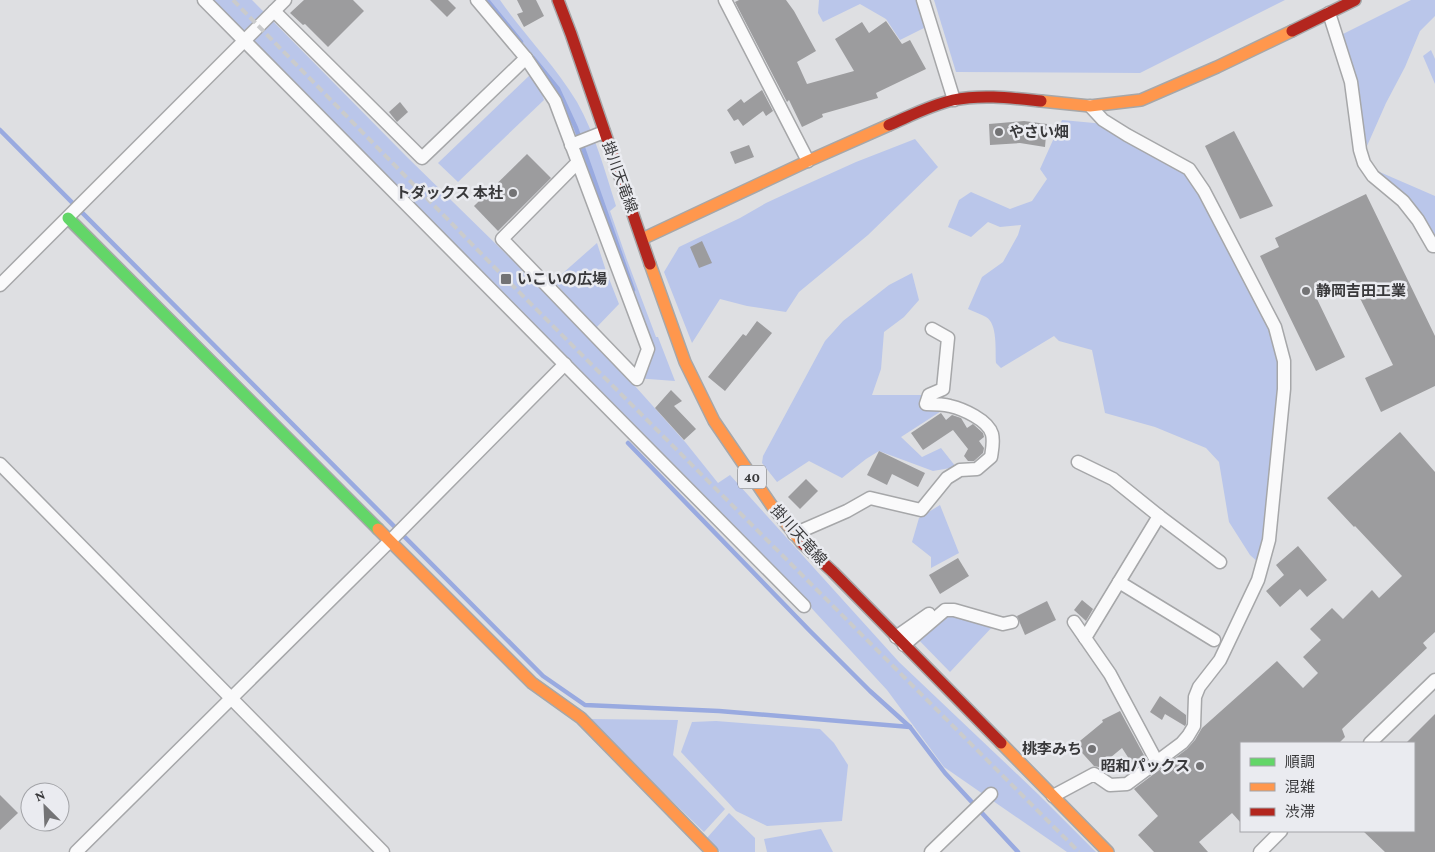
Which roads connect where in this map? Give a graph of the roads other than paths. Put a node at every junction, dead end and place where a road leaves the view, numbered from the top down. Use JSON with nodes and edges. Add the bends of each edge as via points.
{"nodes":[{"id":1,"x":204,"y":0,"type":"edge"},
{"id":2,"x":285,"y":0,"type":"edge"},
{"id":3,"x":477,"y":0,"type":"edge"},
{"id":4,"x":558,"y":0,"type":"edge"},
{"id":5,"x":725,"y":0,"type":"edge"},
{"id":6,"x":923,"y":0,"type":"edge"},
{"id":7,"x":1326,"y":0,"type":"edge"},
{"id":8,"x":1355,"y":0,"type":"edge"},
{"id":9,"x":274,"y":11,"type":"junction"},
{"id":10,"x":1328,"y":13,"type":"junction"},
{"id":11,"x":245,"y":41,"type":"junction"},
{"id":12,"x":526,"y":58,"type":"junction"},
{"id":13,"x":954,"y":100,"type":"junction"},
{"id":14,"x":1090,"y":106,"type":"junction"},
{"id":15,"x":599,"y":134,"type":"junction"},
{"id":16,"x":573,"y":145,"type":"junction"},
{"id":17,"x":808,"y":161,"type":"junction"},
{"id":18,"x":578,"y":162,"type":"junction"},
{"id":19,"x":70,"y":216,"type":"junction"},
{"id":20,"x":642,"y":239,"type":"junction"},
{"id":21,"x":1435,"y":246,"type":"edge"},
{"id":22,"x":0,"y":285,"type":"edge"},
{"id":23,"x":932,"y":329,"type":"dead end"},
{"id":24,"x":564,"y":364,"type":"junction"},
{"id":25,"x":1078,"y":462,"type":"dead end"},
{"id":26,"x":0,"y":464,"type":"edge"},
{"id":27,"x":1159,"y":516,"type":"junction"},
{"id":28,"x":794,"y":534,"type":"junction"},
{"id":29,"x":392,"y":539,"type":"junction"},
{"id":30,"x":1220,"y":562,"type":"dead end"},
{"id":31,"x":1119,"y":582,"type":"junction"},
{"id":32,"x":944,"y":602,"type":"dead end"},
{"id":33,"x":804,"y":606,"type":"dead end"},
{"id":34,"x":1012,"y":622,"type":"dead end"},
{"id":35,"x":1074,"y":622,"type":"dead end"},
{"id":36,"x":1085,"y":638,"type":"junction"},
{"id":37,"x":1214,"y":640,"type":"dead end"},
{"id":38,"x":900,"y":641,"type":"junction"},
{"id":39,"x":1435,"y":680,"type":"edge"},
{"id":40,"x":231,"y":699,"type":"junction"},
{"id":41,"x":1371,"y":742,"type":"edge"},
{"id":42,"x":1158,"y":762,"type":"junction"},
{"id":43,"x":1053,"y":796,"type":"junction"},
{"id":44,"x":987,"y":798,"type":"dead end"},
{"id":45,"x":1280,"y":832,"type":"edge"},
{"id":46,"x":76,"y":852,"type":"edge"},
{"id":47,"x":383,"y":852,"type":"edge"},
{"id":48,"x":712,"y":852,"type":"edge"},
{"id":49,"x":931,"y":852,"type":"edge"},
{"id":50,"x":1108,"y":852,"type":"edge"},
{"id":51,"x":1260,"y":852,"type":"edge"}],
"edges":[{"from":1,"to":11,"type":"street"},
{"from":2,"to":9,"type":"street"},
{"from":3,"to":12,"type":"street"},
{"from":4,"to":15,"type":"street","name":"掛川天竜線","number":"40"},
{"from":5,"to":17,"type":"street"},
{"from":6,"to":13,"type":"street"},
{"from":7,"to":10,"type":"street"},
{"from":8,"to":10,"type":"street"},
{"from":9,"to":11,"type":"street"},
{"from":9,"to":12,"type":"street","via":[[422,158]]},
{"from":10,"to":14,"type":"street","via":[[1141,100]]},
{"from":10,"to":21,"type":"street","via":[[1351,82],[1364,163],[1373,176],[1403,201]]},
{"from":11,"to":19,"type":"street"},
{"from":11,"to":24,"type":"street"},
{"from":12,"to":16,"type":"street","via":[[555,101]]},
{"from":13,"to":14,"type":"street","via":[[997,96]]},
{"from":13,"to":17,"type":"street","via":[[899,120]]},
{"from":14,"to":42,"type":"street","via":[[1103,120],[1189,169],[1204,191],[1275,327],[1284,361],[1268,540],[1258,580],[1220,660],[1198,687],[1194,697],[1194,726],[1182,743]]},
{"from":15,"to":16,"type":"street"},
{"from":15,"to":20,"type":"street","name":"掛川天竜線","number":"40"},
{"from":16,"to":18,"type":"street"},
{"from":17,"to":20,"type":"street"},
{"from":18,"to":18,"type":"street","via":[[648,349],[636,379],[502,239]]},
{"from":19,"to":22,"type":"street"},
{"from":19,"to":29,"type":"street"},
{"from":20,"to":28,"type":"street","name":"掛川天竜線","number":"40","via":[[685,362],[714,421]]},
{"from":23,"to":28,"type":"street","via":[[948,338],[943,389],[929,395],[926,404],[949,406],[977,417],[991,431],[991,458],[977,469],[960,470],[947,478],[921,510],[870,498]]},
{"from":24,"to":29,"type":"street"},
{"from":24,"to":33,"type":"street"},
{"from":25,"to":27,"type":"street","via":[[1113,479]]},
{"from":26,"to":40,"type":"street"},
{"from":27,"to":30,"type":"street"},
{"from":27,"to":31,"type":"street"},
{"from":28,"to":38,"type":"street","name":"掛川天竜線","number":"40"},
{"from":29,"to":40,"type":"street"},
{"from":29,"to":48,"type":"street","via":[[532,683],[581,718]]},
{"from":31,"to":36,"type":"street"},
{"from":31,"to":37,"type":"street"},
{"from":32,"to":38,"type":"street"},
{"from":34,"to":38,"type":"street","via":[[1003,624],[945,610]]},
{"from":35,"to":36,"type":"street"},
{"from":36,"to":42,"type":"street","via":[[1110,674]]},
{"from":38,"to":43,"type":"street","name":"掛川天竜線","number":"40"},
{"from":39,"to":41,"type":"street"},
{"from":40,"to":46,"type":"street"},
{"from":40,"to":47,"type":"street"},
{"from":42,"to":43,"type":"street","via":[[1127,784],[1110,786],[1094,774]]},
{"from":43,"to":50,"type":"street","name":"掛川天竜線","number":"40"},
{"from":44,"to":49,"type":"street"},
{"from":45,"to":51,"type":"street"}]}
